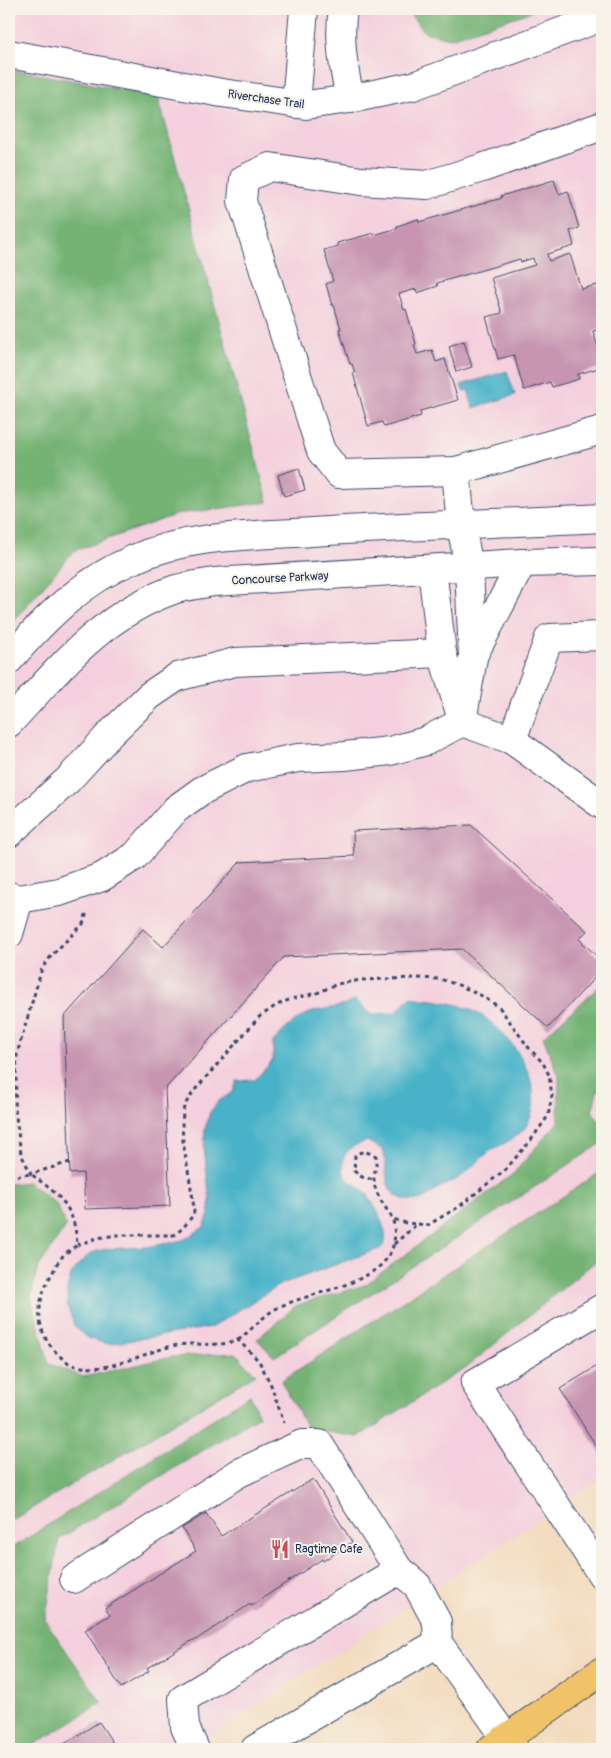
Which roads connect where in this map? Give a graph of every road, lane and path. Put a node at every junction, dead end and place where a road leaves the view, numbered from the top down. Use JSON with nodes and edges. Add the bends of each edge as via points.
{"nodes":[{"id":1,"x":304,"y":9,"type":"edge"},
{"id":2,"x":343,"y":9,"type":"edge"},
{"id":3,"x":602,"y":17,"type":"edge"},
{"id":4,"x":9,"y":54,"type":"edge"},
{"id":5,"x":350,"y":99,"type":"junction"},
{"id":6,"x":296,"y":104,"type":"junction"},
{"id":7,"x":601,"y":130,"type":"edge"},
{"id":8,"x":602,"y":430,"type":"edge"},
{"id":9,"x":456,"y":471,"type":"junction"},
{"id":10,"x":602,"y":518,"type":"edge"},
{"id":11,"x":461,"y":525,"type":"junction"},
{"id":12,"x":602,"y":561,"type":"edge"},
{"id":13,"x":522,"y":564,"type":"junction"},
{"id":14,"x":469,"y":567,"type":"junction"},
{"id":15,"x":432,"y":569,"type":"junction"},
{"id":16,"x":602,"y":636,"type":"edge"},
{"id":17,"x":442,"y":653,"type":"junction"},
{"id":18,"x":472,"y":658,"type":"junction"},
{"id":19,"x":9,"y":660,"type":"edge"},
{"id":20,"x":462,"y":722,"type":"junction"},
{"id":21,"x":9,"y":723,"type":"edge"},
{"id":22,"x":512,"y":740,"type":"junction"},
{"id":23,"x":602,"y":805,"type":"edge"},
{"id":24,"x":9,"y":833,"type":"edge"},
{"id":25,"x":80,"y":884,"type":"junction"},
{"id":26,"x":14,"y":898,"type":"edge"},
{"id":27,"x":9,"y":934,"type":"edge"},
{"id":28,"x":70,"y":1162,"type":"dead end"},
{"id":29,"x":31,"y":1174,"type":"junction"},
{"id":30,"x":9,"y":1177,"type":"edge"},
{"id":31,"x":374,"y":1180,"type":"junction"},
{"id":32,"x":393,"y":1219,"type":"junction"},
{"id":33,"x":418,"y":1224,"type":"junction"},
{"id":34,"x":394,"y":1244,"type":"junction"},
{"id":35,"x":77,"y":1245,"type":"junction"},
{"id":36,"x":602,"y":1308,"type":"edge"},
{"id":37,"x":238,"y":1340,"type":"junction"},
{"id":38,"x":293,"y":1448,"type":"junction"},
{"id":39,"x":399,"y":1570,"type":"junction"},
{"id":40,"x":602,"y":1575,"type":"edge"},
{"id":41,"x":74,"y":1579,"type":"dead end"},
{"id":42,"x":438,"y":1643,"type":"junction"},
{"id":43,"x":602,"y":1671,"type":"edge"},
{"id":44,"x":504,"y":1746,"type":"edge"},
{"id":45,"x":194,"y":1749,"type":"edge"},
{"id":46,"x":255,"y":1749,"type":"edge"}],
"edges":[{"from":1,"to":6,"type":"street"},
{"from":2,"to":5,"type":"street","via":[[342,58]]},
{"from":3,"to":5,"type":"street","name":"Riverchase Trail","via":[[413,86]]},
{"from":4,"to":6,"type":"street","name":"Riverchase Trail"},
{"from":5,"to":6,"type":"street","name":"Riverchase Trail"},
{"from":7,"to":9,"type":"street","via":[[427,185],[361,181],[270,167],[244,179],[242,201],[321,451],[339,474]]},
{"from":8,"to":9,"type":"street"},
{"from":9,"to":11,"type":"street"},
{"from":10,"to":11,"type":"street"},
{"from":11,"to":14,"type":"street"},
{"from":11,"to":19,"type":"street","via":[[204,539],[178,544],[134,558],[98,577],[37,628]]},
{"from":12,"to":13,"type":"street","name":"Concourse Parkway"},
{"from":13,"to":14,"type":"street","name":"Concourse Parkway"},
{"from":13,"to":18,"type":"street"},
{"from":14,"to":15,"type":"street","name":"Concourse Parkway"},
{"from":14,"to":18,"type":"street"},
{"from":15,"to":17,"type":"street"},
{"from":15,"to":21,"type":"street","name":"Concourse Parkway","via":[[214,582],[178,589],[150,600],[103,627],[72,655]]},
{"from":16,"to":22,"type":"street","via":[[549,638]]},
{"from":17,"to":20,"type":"street"},
{"from":17,"to":24,"type":"street","via":[[235,662],[177,677],[149,696],[68,780]]},
{"from":18,"to":20,"type":"street"},
{"from":20,"to":22,"type":"street"},
{"from":20,"to":25,"type":"street","via":[[426,741],[390,751],[298,758],[248,768],[201,791],[176,809],[135,856],[102,876]]},
{"from":22,"to":23,"type":"street"},
{"from":25,"to":26,"type":"street","via":[[59,892]]},
{"from":25,"to":29,"type":"path","via":[[87,912],[83,924],[42,968],[17,1054],[15,1109],[21,1154]]},
{"from":26,"to":27,"type":"street"},
{"from":28,"to":29,"type":"path"},
{"from":29,"to":30,"type":"path"},
{"from":29,"to":35,"type":"path","via":[[69,1208],[76,1227]]},
{"from":31,"to":31,"type":"path","via":[[354,1171],[355,1155],[369,1152],[376,1156]]},
{"from":31,"to":32,"type":"path","via":[[379,1196]]},
{"from":32,"to":33,"type":"path"},
{"from":32,"to":34,"type":"path"},
{"from":33,"to":34,"type":"path"},
{"from":33,"to":35,"type":"path","via":[[428,1225],[442,1218],[506,1170],[548,1116],[552,1096],[549,1075],[499,1007],[482,996],[440,980],[361,980],[337,984],[271,1009],[259,1017],[194,1091],[184,1106],[182,1122],[194,1214],[184,1228],[174,1234],[117,1235]]},
{"from":34,"to":37,"type":"path","via":[[389,1256],[373,1272],[356,1281],[278,1307]]},
{"from":35,"to":37,"type":"path","via":[[62,1256],[45,1284],[39,1302],[40,1323],[49,1344],[63,1360],[82,1367],[98,1367],[179,1345],[226,1344]]},
{"from":36,"to":40,"type":"street","via":[[475,1383]]},
{"from":37,"to":38,"type":"path","via":[[259,1361]]},
{"from":38,"to":39,"type":"street","via":[[302,1444],[319,1444]]},
{"from":38,"to":41,"type":"street","via":[[239,1473]]},
{"from":39,"to":42,"type":"street","via":[[417,1585],[437,1622]]},
{"from":39,"to":45,"type":"street","via":[[183,1699],[185,1727]]},
{"from":42,"to":44,"type":"street"},
{"from":42,"to":46,"type":"street"},
{"from":43,"to":44,"type":"main road"}]}
